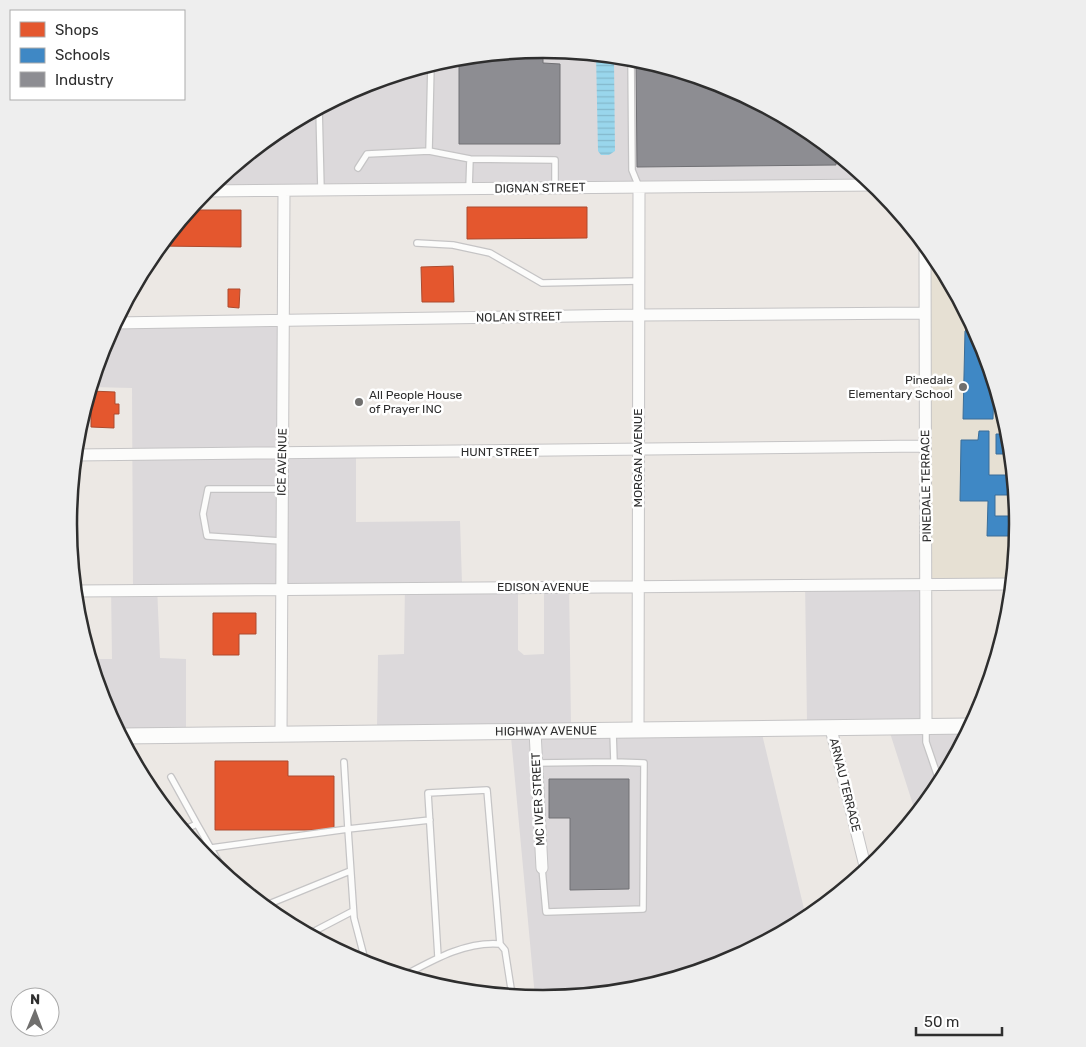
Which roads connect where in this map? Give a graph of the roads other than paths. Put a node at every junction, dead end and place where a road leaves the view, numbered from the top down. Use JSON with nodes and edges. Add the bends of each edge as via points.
{"nodes":[{"id":1,"x":631,"y":66,"type":"edge"},
{"id":2,"x":430,"y":71,"type":"edge"},
{"id":3,"x":319,"y":115,"type":"edge"},
{"id":4,"x":429,"y":151,"type":"junction"},
{"id":5,"x":470,"y":160,"type":"junction"},
{"id":6,"x":358,"y":168,"type":"dead end"},
{"id":7,"x":863,"y":185,"type":"edge"},
{"id":8,"x":639,"y":187,"type":"junction"},
{"id":9,"x":469,"y":188,"type":"junction"},
{"id":10,"x":555,"y":188,"type":"junction"},
{"id":11,"x":321,"y":190,"type":"junction"},
{"id":12,"x":216,"y":191,"type":"edge"},
{"id":13,"x":284,"y":191,"type":"junction"},
{"id":14,"x":417,"y":243,"type":"dead end"},
{"id":15,"x":925,"y":258,"type":"edge"},
{"id":16,"x":639,"y":281,"type":"junction"},
{"id":17,"x":925,"y":313,"type":"junction"},
{"id":18,"x":639,"y":315,"type":"junction"},
{"id":19,"x":284,"y":322,"type":"junction"},
{"id":20,"x":122,"y":323,"type":"edge"},
{"id":21,"x":925,"y":446,"type":"junction"},
{"id":22,"x":638,"y":450,"type":"junction"},
{"id":23,"x":282,"y":453,"type":"junction"},
{"id":24,"x":82,"y":455,"type":"edge"},
{"id":25,"x":282,"y":489,"type":"junction"},
{"id":26,"x":281,"y":541,"type":"junction"},
{"id":27,"x":926,"y":584,"type":"junction"},
{"id":28,"x":1005,"y":584,"type":"edge"},
{"id":29,"x":639,"y":586,"type":"junction"},
{"id":30,"x":281,"y":589,"type":"junction"},
{"id":31,"x":82,"y":592,"type":"edge"},
{"id":32,"x":963,"y":726,"type":"edge"},
{"id":33,"x":926,"y":727,"type":"junction"},
{"id":34,"x":831,"y":729,"type":"junction"},
{"id":35,"x":613,"y":730,"type":"junction"},
{"id":36,"x":638,"y":730,"type":"junction"},
{"id":37,"x":535,"y":731,"type":"junction"},
{"id":38,"x":281,"y":734,"type":"junction"},
{"id":39,"x":128,"y":736,"type":"edge"},
{"id":40,"x":344,"y":762,"type":"dead end"},
{"id":41,"x":614,"y":762,"type":"junction"},
{"id":42,"x":536,"y":763,"type":"junction"},
{"id":43,"x":936,"y":772,"type":"edge"},
{"id":44,"x":171,"y":777,"type":"dead end"},
{"id":45,"x":430,"y":820,"type":"junction"},
{"id":46,"x":197,"y":824,"type":"junction"},
{"id":47,"x":190,"y":827,"type":"edge"},
{"id":48,"x":348,"y":829,"type":"junction"},
{"id":49,"x":211,"y":848,"type":"junction"},
{"id":50,"x":215,"y":854,"type":"edge"},
{"id":51,"x":864,"y":861,"type":"edge"},
{"id":52,"x":542,"y":868,"type":"joint"},
{"id":53,"x":350,"y":871,"type":"junction"},
{"id":54,"x":272,"y":903,"type":"edge"},
{"id":55,"x":353,"y":912,"type":"junction"},
{"id":56,"x":316,"y":930,"type":"edge"},
{"id":57,"x":500,"y":944,"type":"junction"},
{"id":58,"x":363,"y":953,"type":"edge"},
{"id":59,"x":438,"y":957,"type":"junction"},
{"id":60,"x":412,"y":971,"type":"edge"},
{"id":61,"x":511,"y":989,"type":"edge"}],
"edges":[{"from":1,"to":8,"type":"lane","via":[[632,170]]},
{"from":2,"to":4,"type":"lane"},
{"from":3,"to":11,"type":"lane"},
{"from":4,"to":5,"type":"lane"},
{"from":4,"to":6,"type":"lane","via":[[367,154]]},
{"from":5,"to":9,"type":"lane"},
{"from":5,"to":10,"type":"lane","via":[[555,160]]},
{"from":7,"to":8,"type":"street","name":"DIGNAN STREET"},
{"from":8,"to":10,"type":"street","name":"DIGNAN STREET"},
{"from":8,"to":16,"type":"street","name":"MORGAN AVENUE"},
{"from":9,"to":10,"type":"street","name":"DIGNAN STREET"},
{"from":9,"to":11,"type":"street","name":"DIGNAN STREET"},
{"from":11,"to":13,"type":"street","name":"DIGNAN STREET"},
{"from":12,"to":13,"type":"street","name":"DIGNAN STREET"},
{"from":13,"to":19,"type":"street","name":"ICE AVENUE"},
{"from":14,"to":16,"type":"lane","via":[[453,245],[490,253],[542,283]]},
{"from":15,"to":17,"type":"street","name":"PINEDALE TERRACE"},
{"from":16,"to":18,"type":"street","name":"MORGAN AVENUE"},
{"from":17,"to":18,"type":"street","name":"NOLAN STREET"},
{"from":17,"to":21,"type":"street","name":"PINEDALE TERRACE"},
{"from":18,"to":19,"type":"street","name":"NOLAN STREET"},
{"from":18,"to":22,"type":"street","name":"MORGAN AVENUE"},
{"from":19,"to":20,"type":"street","name":"NOLAN STREET"},
{"from":19,"to":23,"type":"street","name":"ICE AVENUE"},
{"from":21,"to":22,"type":"street","name":"HUNT STREET"},
{"from":21,"to":27,"type":"street","name":"PINEDALE TERRACE"},
{"from":22,"to":23,"type":"street","name":"HUNT STREET"},
{"from":22,"to":29,"type":"street","name":"MORGAN AVENUE"},
{"from":23,"to":24,"type":"street","name":"HUNT STREET"},
{"from":23,"to":25,"type":"street","name":"ICE AVENUE"},
{"from":25,"to":26,"type":"street","name":"ICE AVENUE"},
{"from":25,"to":26,"type":"lane","via":[[208,489],[203,514],[207,536]]},
{"from":26,"to":30,"type":"street","name":"ICE AVENUE"},
{"from":27,"to":28,"type":"street","name":"EDISON AVENUE"},
{"from":27,"to":29,"type":"street","name":"EDISON AVENUE"},
{"from":27,"to":33,"type":"street","name":"PINEDALE TERRACE"},
{"from":29,"to":30,"type":"street","name":"EDISON AVENUE"},
{"from":29,"to":36,"type":"street","name":"MORGAN AVENUE"},
{"from":30,"to":31,"type":"street","name":"EDISON AVENUE"},
{"from":30,"to":38,"type":"street","name":"ICE AVENUE"},
{"from":32,"to":33,"type":"street","name":"HIGHWAY AVENUE"},
{"from":33,"to":34,"type":"street","name":"HIGHWAY AVENUE"},
{"from":33,"to":43,"type":"lane","via":[[926,742]]},
{"from":34,"to":36,"type":"street","name":"HIGHWAY AVENUE"},
{"from":34,"to":51,"type":"street","name":"ARNAU TERRACE"},
{"from":35,"to":36,"type":"street","name":"HIGHWAY AVENUE"},
{"from":35,"to":37,"type":"street","name":"HIGHWAY AVENUE"},
{"from":35,"to":41,"type":"lane"},
{"from":37,"to":38,"type":"street","name":"HIGHWAY AVENUE"},
{"from":37,"to":42,"type":"street","name":"MC IVER STREET"},
{"from":38,"to":39,"type":"street","name":"HIGHWAY AVENUE"},
{"from":40,"to":48,"type":"lane"},
{"from":41,"to":42,"type":"lane"},
{"from":41,"to":52,"type":"lane","via":[[644,763],[643,909],[546,912]]},
{"from":42,"to":52,"type":"street","name":"MC IVER STREET"},
{"from":44,"to":46,"type":"lane"},
{"from":45,"to":48,"type":"lane"},
{"from":45,"to":57,"type":"lane","via":[[428,793],[487,790]]},
{"from":45,"to":59,"type":"lane"},
{"from":46,"to":47,"type":"lane"},
{"from":46,"to":49,"type":"lane"},
{"from":48,"to":49,"type":"lane"},
{"from":48,"to":53,"type":"lane"},
{"from":49,"to":50,"type":"lane"},
{"from":53,"to":54,"type":"lane"},
{"from":53,"to":55,"type":"lane"},
{"from":55,"to":56,"type":"lane"},
{"from":55,"to":58,"type":"lane"},
{"from":57,"to":59,"type":"lane","via":[[490,943]]},
{"from":57,"to":61,"type":"lane","via":[[505,950]]},
{"from":59,"to":60,"type":"lane"}]}
